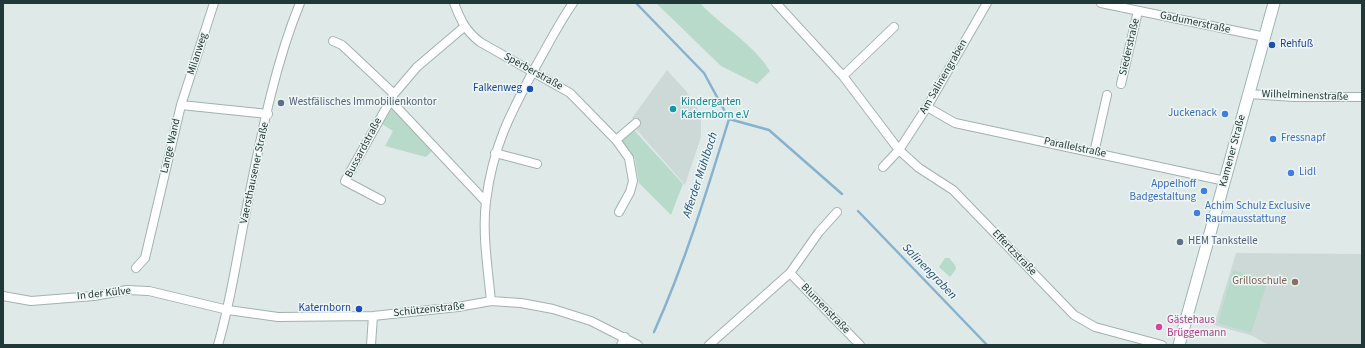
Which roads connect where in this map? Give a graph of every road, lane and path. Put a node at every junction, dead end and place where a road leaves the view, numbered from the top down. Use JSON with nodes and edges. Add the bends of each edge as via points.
{"nodes":[{"id":1,"x":214,"y":3,"type":"edge"},
{"id":2,"x":300,"y":3,"type":"edge"},
{"id":3,"x":454,"y":3,"type":"edge"},
{"id":4,"x":573,"y":3,"type":"edge"},
{"id":5,"x":776,"y":3,"type":"edge"},
{"id":6,"x":987,"y":3,"type":"edge"},
{"id":7,"x":1101,"y":3,"type":"edge"},
{"id":8,"x":1274,"y":3,"type":"edge"},
{"id":9,"x":1138,"y":11,"type":"junction"},
{"id":10,"x":464,"y":27,"type":"junction"},
{"id":11,"x":894,"y":27,"type":"dead end"},
{"id":12,"x":1265,"y":37,"type":"junction"},
{"id":13,"x":333,"y":41,"type":"dead end"},
{"id":14,"x":533,"y":72,"type":"junction"},
{"id":15,"x":843,"y":76,"type":"junction"},
{"id":16,"x":1121,"y":84,"type":"dead end"},
{"id":17,"x":1249,"y":94,"type":"junction"},
{"id":18,"x":1107,"y":95,"type":"dead end"},
{"id":19,"x":392,"y":97,"type":"junction"},
{"id":20,"x":1362,"y":97,"type":"edge"},
{"id":21,"x":181,"y":105,"type":"junction"},
{"id":22,"x":927,"y":107,"type":"junction"},
{"id":23,"x":268,"y":114,"type":"junction"},
{"id":24,"x":636,"y":123,"type":"dead end"},
{"id":25,"x":616,"y":140,"type":"junction"},
{"id":26,"x":899,"y":150,"type":"junction"},
{"id":27,"x":495,"y":153,"type":"junction"},
{"id":28,"x":1094,"y":153,"type":"junction"},
{"id":29,"x":537,"y":164,"type":"dead end"},
{"id":30,"x":883,"y":167,"type":"dead end"},
{"id":31,"x":1225,"y":181,"type":"junction"},
{"id":32,"x":381,"y":200,"type":"dead end"},
{"id":33,"x":486,"y":202,"type":"junction"},
{"id":34,"x":619,"y":212,"type":"dead end"},
{"id":35,"x":837,"y":212,"type":"dead end"},
{"id":36,"x":136,"y":268,"type":"dead end"},
{"id":37,"x":790,"y":273,"type":"junction"},
{"id":38,"x":3,"y":296,"type":"edge"},
{"id":39,"x":491,"y":302,"type":"junction"},
{"id":40,"x":228,"y":310,"type":"junction"},
{"id":41,"x":373,"y":316,"type":"junction"},
{"id":42,"x":625,"y":337,"type":"junction"},
{"id":43,"x":218,"y":345,"type":"edge"},
{"id":44,"x":371,"y":345,"type":"edge"},
{"id":45,"x":621,"y":345,"type":"edge"},
{"id":46,"x":638,"y":345,"type":"edge"},
{"id":47,"x":709,"y":345,"type":"edge"},
{"id":48,"x":860,"y":345,"type":"edge"},
{"id":49,"x":1162,"y":345,"type":"edge"},
{"id":50,"x":1179,"y":345,"type":"edge"}],
"edges":[{"from":1,"to":21,"type":"street","name":"Milanweg"},
{"from":2,"to":23,"type":"street","name":"Vaersthausener Straße","via":[[281,61]]},
{"from":3,"to":10,"type":"street","name":"Sperberstraße"},
{"from":4,"to":14,"type":"street"},
{"from":5,"to":15,"type":"street","name":"Effertzstraße"},
{"from":6,"to":22,"type":"street","name":"Am Salinengraben"},
{"from":7,"to":9,"type":"street","name":"Gadumerstraße"},
{"from":8,"to":12,"type":"main road","name":"Kamener Straße"},
{"from":9,"to":12,"type":"street","name":"Gadumerstraße"},
{"from":9,"to":16,"type":"street","name":"Siederstraße"},
{"from":10,"to":14,"type":"street","name":"Sperberstraße","via":[[480,42]]},
{"from":10,"to":19,"type":"street","name":"Bussardstraße","via":[[417,67]]},
{"from":11,"to":15,"type":"street"},
{"from":12,"to":17,"type":"main road","name":"Kamener Straße"},
{"from":13,"to":19,"type":"street","via":[[342,44]]},
{"from":14,"to":25,"type":"street","name":"Sperberstraße","via":[[570,93]]},
{"from":14,"to":27,"type":"street","via":[[509,115]]},
{"from":15,"to":26,"type":"street","name":"Effertzstraße"},
{"from":17,"to":20,"type":"street","name":"Wilhelminenstraße"},
{"from":17,"to":31,"type":"main road","name":"Kamener Straße"},
{"from":18,"to":28,"type":"street"},
{"from":19,"to":32,"type":"street","name":"Bussardstraße","via":[[345,181]]},
{"from":19,"to":33,"type":"street"},
{"from":21,"to":23,"type":"street","name":"Lange Wand"},
{"from":21,"to":36,"type":"street","name":"Lange Wand","via":[[145,258]]},
{"from":22,"to":26,"type":"street","name":"Am Salinengraben"},
{"from":22,"to":28,"type":"street","name":"Parallelstraße","via":[[954,123]]},
{"from":23,"to":40,"type":"street","name":"Vaersthausener Straße","via":[[246,211]]},
{"from":24,"to":25,"type":"street"},
{"from":25,"to":34,"type":"street","name":"Sperberstraße","via":[[628,158],[633,182]]},
{"from":26,"to":30,"type":"street"},
{"from":26,"to":49,"type":"street","name":"Effertzstraße","via":[[918,168],[953,190],[1074,315],[1095,327]]},
{"from":27,"to":29,"type":"street"},
{"from":27,"to":33,"type":"street"},
{"from":28,"to":31,"type":"street","name":"Parallelstraße"},
{"from":31,"to":50,"type":"main road","name":"Kamener Straße"},
{"from":33,"to":39,"type":"street","via":[[485,244]]},
{"from":35,"to":37,"type":"street","via":[[819,232]]},
{"from":37,"to":47,"type":"street"},
{"from":37,"to":48,"type":"street","name":"Blumenstraße"},
{"from":38,"to":40,"type":"street","name":"In der Külve","via":[[31,302],[127,290],[149,291]]},
{"from":39,"to":41,"type":"street","name":"Schützenstraße"},
{"from":39,"to":42,"type":"street","name":"Schützenstraße","via":[[521,303],[553,309],[591,321]]},
{"from":40,"to":41,"type":"street","name":"Schützenstraße","via":[[278,317]]},
{"from":40,"to":43,"type":"street","name":"Vaersthausener Straße"},
{"from":41,"to":44,"type":"street"},
{"from":42,"to":45,"type":"street"},
{"from":42,"to":46,"type":"street","name":"Schützenstraße"}]}
